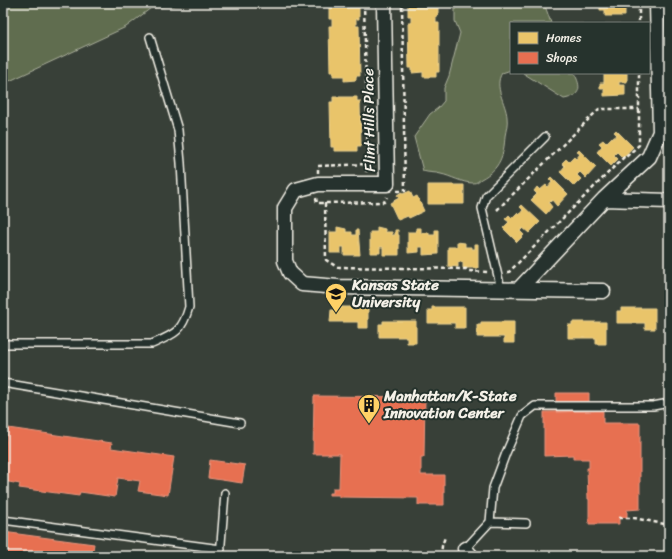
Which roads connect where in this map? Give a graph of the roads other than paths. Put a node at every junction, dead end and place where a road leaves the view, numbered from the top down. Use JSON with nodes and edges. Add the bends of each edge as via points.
{"nodes":[{"id":1,"x":384,"y":3,"type":"edge"},
{"id":2,"x":657,"y":3,"type":"edge"},
{"id":3,"x":150,"y":37,"type":"dead end"},
{"id":4,"x":545,"y":136,"type":"dead end"},
{"id":5,"x":604,"y":199,"type":"junction"},
{"id":6,"x":669,"y":201,"type":"edge"},
{"id":7,"x":501,"y":289,"type":"junction"},
{"id":8,"x":519,"y":289,"type":"junction"},
{"id":9,"x":603,"y":291,"type":"dead end"},
{"id":10,"x":3,"y":344,"type":"edge"},
{"id":11,"x":3,"y":383,"type":"edge"},
{"id":12,"x":669,"y":403,"type":"edge"},
{"id":13,"x":240,"y":423,"type":"dead end"},
{"id":14,"x":225,"y":493,"type":"dead end"},
{"id":15,"x":3,"y":520,"type":"edge"},
{"id":16,"x":490,"y":522,"type":"junction"},
{"id":17,"x":526,"y":523,"type":"dead end"},
{"id":18,"x":468,"y":552,"type":"edge"},
{"id":19,"x":220,"y":553,"type":"edge"}],
"edges":[{"from":1,"to":7,"type":"street","name":"Flint Hills Place","via":[[387,184],[318,184],[296,190],[285,208],[285,261],[290,273],[302,284],[338,287]]},
{"from":2,"to":5,"type":"street","via":[[660,132],[649,157]]},
{"from":3,"to":10,"type":"lane","via":[[178,130],[189,307],[185,321],[175,334],[152,344]]},
{"from":4,"to":7,"type":"lane","via":[[486,196],[482,208]]},
{"from":5,"to":6,"type":"street"},
{"from":5,"to":8,"type":"street"},
{"from":7,"to":8,"type":"street","name":"Flint Hills Place"},
{"from":8,"to":9,"type":"street","name":"Flint Hills Place"},
{"from":11,"to":13,"type":"lane"},
{"from":12,"to":16,"type":"lane","via":[[653,406],[535,406],[522,416],[506,453],[493,488]]},
{"from":14,"to":19,"type":"lane"},
{"from":15,"to":19,"type":"lane"},
{"from":16,"to":17,"type":"lane"},
{"from":16,"to":18,"type":"lane"}]}
